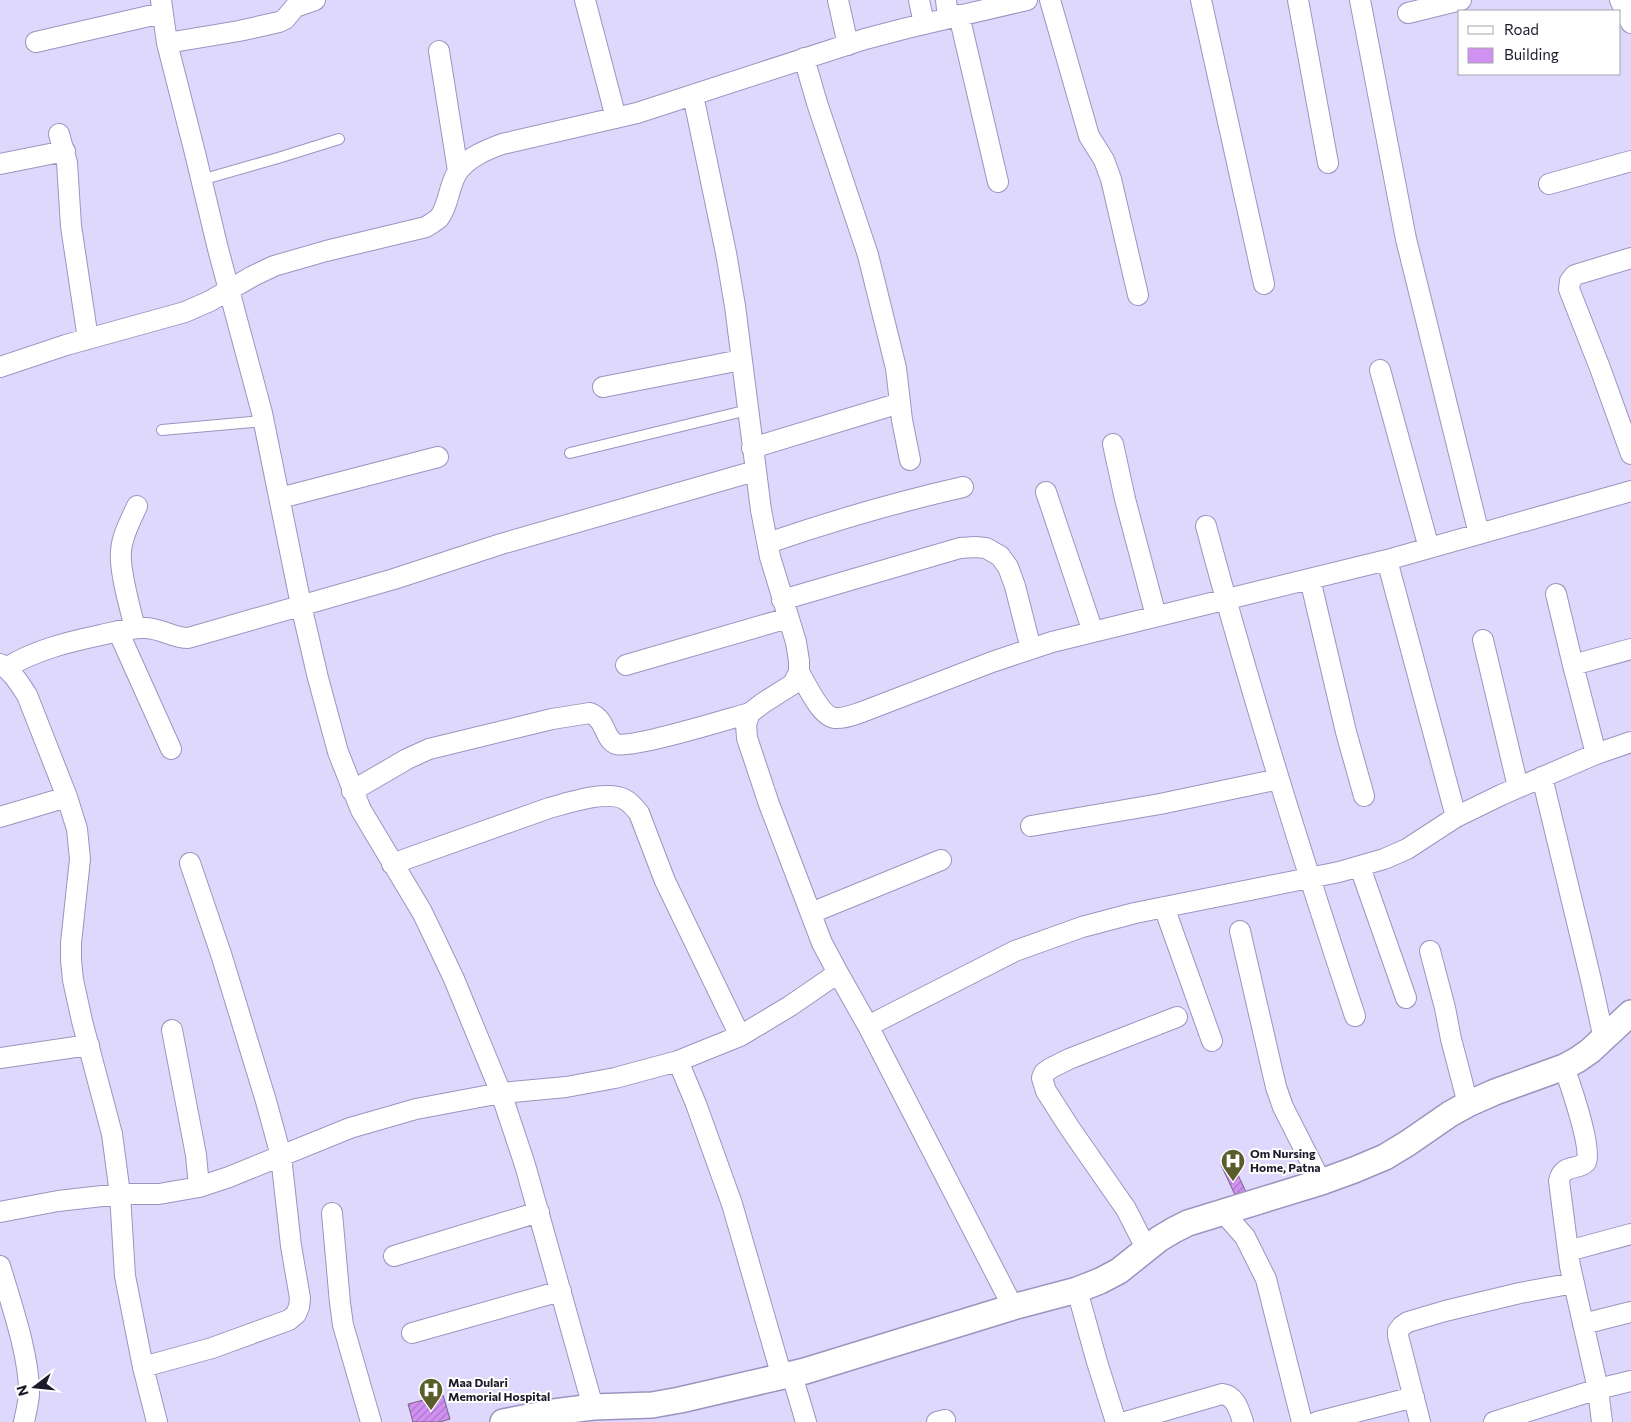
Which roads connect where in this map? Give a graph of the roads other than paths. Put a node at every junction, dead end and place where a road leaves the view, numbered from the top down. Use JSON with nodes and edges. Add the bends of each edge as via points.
{"nodes":[{"id":1,"x":315,"y":0,"type":"edge"},
{"id":2,"x":585,"y":0,"type":"edge"},
{"id":3,"x":838,"y":0,"type":"edge"},
{"id":4,"x":919,"y":0,"type":"edge"},
{"id":5,"x":1027,"y":0,"type":"edge"},
{"id":6,"x":1050,"y":0,"type":"edge"},
{"id":7,"x":1201,"y":0,"type":"edge"},
{"id":8,"x":1298,"y":0,"type":"edge"},
{"id":9,"x":1360,"y":0,"type":"edge"},
{"id":10,"x":1461,"y":0,"type":"edge"},
{"id":11,"x":1620,"y":0,"type":"edge"},
{"id":12,"x":161,"y":7,"type":"edge"},
{"id":13,"x":951,"y":11,"type":"edge"},
{"id":14,"x":1408,"y":13,"type":"dead end"},
{"id":15,"x":1631,"y":23,"type":"edge"},
{"id":16,"x":924,"y":24,"type":"junction"},
{"id":17,"x":36,"y":42,"type":"dead end"},
{"id":18,"x":167,"y":43,"type":"junction"},
{"id":19,"x":848,"y":45,"type":"junction"},
{"id":20,"x":439,"y":51,"type":"dead end"},
{"id":21,"x":804,"y":58,"type":"junction"},
{"id":22,"x":693,"y":95,"type":"junction"},
{"id":23,"x":616,"y":118,"type":"junction"},
{"id":24,"x":339,"y":139,"type":"dead end"},
{"id":25,"x":1631,"y":161,"type":"edge"},
{"id":26,"x":1328,"y":163,"type":"dead end"},
{"id":27,"x":0,"y":164,"type":"edge"},
{"id":28,"x":458,"y":172,"type":"junction"},
{"id":29,"x":201,"y":180,"type":"junction"},
{"id":30,"x":998,"y":182,"type":"dead end"},
{"id":31,"x":1549,"y":184,"type":"dead end"},
{"id":32,"x":1631,"y":258,"type":"edge"},
{"id":33,"x":1264,"y":284,"type":"dead end"},
{"id":34,"x":229,"y":290,"type":"junction"},
{"id":35,"x":1138,"y":296,"type":"dead end"},
{"id":36,"x":88,"y":339,"type":"junction"},
{"id":37,"x":742,"y":360,"type":"junction"},
{"id":38,"x":0,"y":367,"type":"edge"},
{"id":39,"x":1380,"y":370,"type":"dead end"},
{"id":40,"x":603,"y":387,"type":"dead end"},
{"id":41,"x":900,"y":403,"type":"junction"},
{"id":42,"x":748,"y":410,"type":"junction"},
{"id":43,"x":263,"y":421,"type":"junction"},
{"id":44,"x":162,"y":430,"type":"dead end"},
{"id":45,"x":1113,"y":444,"type":"dead end"},
{"id":46,"x":752,"y":448,"type":"junction"},
{"id":47,"x":570,"y":453,"type":"dead end"},
{"id":48,"x":1631,"y":454,"type":"edge"},
{"id":49,"x":438,"y":457,"type":"dead end"},
{"id":50,"x":910,"y":460,"type":"dead end"},
{"id":51,"x":755,"y":472,"type":"junction"},
{"id":52,"x":963,"y":487,"type":"dead end"},
{"id":53,"x":1631,"y":491,"type":"edge"},
{"id":54,"x":1046,"y":492,"type":"dead end"},
{"id":55,"x":280,"y":498,"type":"junction"},
{"id":56,"x":137,"y":506,"type":"dead end"},
{"id":57,"x":1206,"y":526,"type":"dead end"},
{"id":58,"x":1480,"y":534,"type":"junction"},
{"id":59,"x":768,"y":543,"type":"junction"},
{"id":60,"x":1429,"y":548,"type":"junction"},
{"id":61,"x":1387,"y":560,"type":"junction"},
{"id":62,"x":1310,"y":579,"type":"junction"},
{"id":63,"x":1556,"y":594,"type":"dead end"},
{"id":64,"x":1226,"y":600,"type":"junction"},
{"id":65,"x":301,"y":605,"type":"junction"},
{"id":66,"x":785,"y":609,"type":"junction"},
{"id":67,"x":1156,"y":616,"type":"junction"},
{"id":68,"x":126,"y":630,"type":"junction"},
{"id":69,"x":1093,"y":632,"type":"junction"},
{"id":70,"x":1483,"y":640,"type":"dead end"},
{"id":71,"x":1030,"y":649,"type":"junction"},
{"id":72,"x":1631,"y":649,"type":"edge"},
{"id":73,"x":626,"y":665,"type":"dead end"},
{"id":74,"x":1573,"y":665,"type":"junction"},
{"id":75,"x":3,"y":666,"type":"edge"},
{"id":76,"x":799,"y":672,"type":"junction"},
{"id":77,"x":750,"y":713,"type":"junction"},
{"id":78,"x":1631,"y":742,"type":"edge"},
{"id":79,"x":171,"y":749,"type":"dead end"},
{"id":80,"x":1596,"y":754,"type":"junction"},
{"id":81,"x":1542,"y":777,"type":"junction"},
{"id":82,"x":1279,"y":779,"type":"junction"},
{"id":83,"x":1518,"y":787,"type":"junction"},
{"id":84,"x":352,"y":790,"type":"junction"},
{"id":85,"x":1364,"y":796,"type":"dead end"},
{"id":86,"x":67,"y":797,"type":"junction"},
{"id":87,"x":0,"y":817,"type":"edge"},
{"id":88,"x":1456,"y":817,"type":"junction"},
{"id":89,"x":1031,"y":826,"type":"dead end"},
{"id":90,"x":940,"y":860,"type":"dead end"},
{"id":91,"x":190,"y":863,"type":"dead end"},
{"id":92,"x":392,"y":864,"type":"junction"},
{"id":93,"x":1360,"y":867,"type":"junction"},
{"id":94,"x":1309,"y":877,"type":"junction"},
{"id":95,"x":1164,"y":907,"type":"junction"},
{"id":96,"x":811,"y":912,"type":"junction"},
{"id":97,"x":1240,"y":931,"type":"dead end"},
{"id":98,"x":1430,"y":951,"type":"dead end"},
{"id":99,"x":838,"y":974,"type":"junction"},
{"id":100,"x":1406,"y":998,"type":"dead end"},
{"id":101,"x":1631,"y":1013,"type":"edge"},
{"id":102,"x":1356,"y":1016,"type":"dead end"},
{"id":103,"x":1177,"y":1017,"type":"dead end"},
{"id":104,"x":868,"y":1026,"type":"junction"},
{"id":105,"x":172,"y":1030,"type":"dead end"},
{"id":106,"x":740,"y":1036,"type":"junction"},
{"id":107,"x":1604,"y":1039,"type":"junction"},
{"id":108,"x":1212,"y":1041,"type":"dead end"},
{"id":109,"x":89,"y":1045,"type":"junction"},
{"id":110,"x":0,"y":1058,"type":"edge"},
{"id":111,"x":678,"y":1061,"type":"junction"},
{"id":112,"x":1564,"y":1067,"type":"junction"},
{"id":113,"x":501,"y":1093,"type":"junction"},
{"id":114,"x":1468,"y":1104,"type":"junction"},
{"id":115,"x":281,"y":1156,"type":"junction"},
{"id":116,"x":1321,"y":1182,"type":"junction"},
{"id":117,"x":199,"y":1187,"type":"junction"},
{"id":118,"x":120,"y":1194,"type":"junction"},
{"id":119,"x":0,"y":1212,"type":"edge"},
{"id":120,"x":539,"y":1212,"type":"junction"},
{"id":121,"x":1224,"y":1212,"type":"junction"},
{"id":122,"x":332,"y":1214,"type":"dead end"},
{"id":123,"x":1631,"y":1234,"type":"edge"},
{"id":124,"x":1147,"y":1250,"type":"junction"},
{"id":125,"x":1568,"y":1251,"type":"junction"},
{"id":126,"x":394,"y":1256,"type":"dead end"},
{"id":127,"x":0,"y":1266,"type":"edge"},
{"id":128,"x":1574,"y":1283,"type":"junction"},
{"id":129,"x":1077,"y":1290,"type":"junction"},
{"id":130,"x":561,"y":1291,"type":"junction"},
{"id":131,"x":1013,"y":1307,"type":"junction"},
{"id":132,"x":1631,"y":1312,"type":"edge"},
{"id":133,"x":1583,"y":1324,"type":"junction"},
{"id":134,"x":412,"y":1334,"type":"dead end"},
{"id":135,"x":143,"y":1367,"type":"junction"},
{"id":136,"x":787,"y":1376,"type":"junction"},
{"id":137,"x":1631,"y":1381,"type":"edge"},
{"id":138,"x":1598,"y":1389,"type":"junction"},
{"id":139,"x":1414,"y":1398,"type":"junction"},
{"id":140,"x":593,"y":1407,"type":"junction"},
{"id":141,"x":24,"y":1422,"type":"edge"},
{"id":142,"x":157,"y":1422,"type":"edge"},
{"id":143,"x":371,"y":1422,"type":"edge"},
{"id":144,"x":503,"y":1422,"type":"edge"},
{"id":145,"x":806,"y":1422,"type":"edge"},
{"id":146,"x":1116,"y":1422,"type":"edge"},
{"id":147,"x":1126,"y":1422,"type":"edge"},
{"id":148,"x":1243,"y":1422,"type":"edge"},
{"id":149,"x":1302,"y":1422,"type":"edge"},
{"id":150,"x":1317,"y":1422,"type":"edge"},
{"id":151,"x":1420,"y":1422,"type":"edge"},
{"id":152,"x":1494,"y":1422,"type":"edge"},
{"id":153,"x":1602,"y":1422,"type":"edge"}],
"edges":[{"from":1,"to":18,"type":"street","via":[[295,7],[279,22]]},
{"from":2,"to":23,"type":"street"},
{"from":3,"to":19,"type":"street"},
{"from":4,"to":16,"type":"street"},
{"from":5,"to":13,"type":"street"},
{"from":6,"to":35,"type":"street","via":[[1089,136],[1112,179]]},
{"from":7,"to":33,"type":"street"},
{"from":8,"to":26,"type":"street"},
{"from":9,"to":58,"type":"street","via":[[1406,239]]},
{"from":10,"to":14,"type":"street"},
{"from":11,"to":15,"type":"street"},
{"from":12,"to":17,"type":"street"},
{"from":12,"to":18,"type":"street"},
{"from":13,"to":16,"type":"street"},
{"from":13,"to":30,"type":"street"},
{"from":16,"to":19,"type":"street"},
{"from":18,"to":29,"type":"street"},
{"from":19,"to":21,"type":"street"},
{"from":20,"to":28,"type":"street"},
{"from":21,"to":22,"type":"street"},
{"from":21,"to":41,"type":"street","via":[[868,255],[896,368]]},
{"from":22,"to":23,"type":"street"},
{"from":22,"to":37,"type":"street","via":[[726,253]]},
{"from":23,"to":28,"type":"street","via":[[502,144],[469,160]]},
{"from":24,"to":29,"type":"lane"},
{"from":25,"to":31,"type":"street"},
{"from":27,"to":36,"type":"street","via":[[62,142]]},
{"from":28,"to":34,"type":"street","via":[[439,218],[426,226],[274,266]]},
{"from":29,"to":34,"type":"street"},
{"from":32,"to":48,"type":"street","via":[[1575,275],[1569,289]]},
{"from":34,"to":36,"type":"street","via":[[185,312]]},
{"from":34,"to":43,"type":"street"},
{"from":36,"to":38,"type":"street"},
{"from":37,"to":40,"type":"street"},
{"from":37,"to":42,"type":"street"},
{"from":39,"to":60,"type":"street"},
{"from":41,"to":46,"type":"street"},
{"from":41,"to":50,"type":"street"},
{"from":42,"to":46,"type":"street"},
{"from":42,"to":47,"type":"lane"},
{"from":43,"to":44,"type":"lane"},
{"from":43,"to":55,"type":"street"},
{"from":45,"to":67,"type":"street"},
{"from":46,"to":51,"type":"street"},
{"from":49,"to":55,"type":"street"},
{"from":51,"to":59,"type":"street"},
{"from":51,"to":65,"type":"street"},
{"from":52,"to":59,"type":"street","via":[[888,505]]},
{"from":53,"to":58,"type":"street"},
{"from":54,"to":69,"type":"street"},
{"from":55,"to":65,"type":"street"},
{"from":56,"to":68,"type":"street","via":[[121,551]]},
{"from":57,"to":64,"type":"street"},
{"from":58,"to":60,"type":"street"},
{"from":59,"to":66,"type":"street"},
{"from":60,"to":61,"type":"street"},
{"from":61,"to":62,"type":"street"},
{"from":61,"to":88,"type":"street"},
{"from":62,"to":64,"type":"street"},
{"from":62,"to":85,"type":"street"},
{"from":63,"to":74,"type":"street"},
{"from":64,"to":67,"type":"street"},
{"from":64,"to":82,"type":"street"},
{"from":65,"to":68,"type":"street","via":[[188,638],[153,629]]},
{"from":65,"to":84,"type":"street","via":[[338,752]]},
{"from":66,"to":71,"type":"street","via":[[960,548],[986,548],[1000,556],[1008,567]]},
{"from":66,"to":73,"type":"street"},
{"from":66,"to":76,"type":"street","via":[[796,642]]},
{"from":67,"to":69,"type":"street"},
{"from":68,"to":75,"type":"street","via":[[37,652]]},
{"from":68,"to":79,"type":"street"},
{"from":69,"to":71,"type":"street"},
{"from":70,"to":83,"type":"street"},
{"from":71,"to":76,"type":"street","via":[[862,712],[833,719],[823,713]]},
{"from":72,"to":74,"type":"street"},
{"from":74,"to":80,"type":"street"},
{"from":75,"to":86,"type":"street","via":[[27,695]]},
{"from":76,"to":77,"type":"street","via":[[793,684]]},
{"from":77,"to":84,"type":"street","via":[[621,745],[613,743],[596,715],[590,713],[552,719],[429,749]]},
{"from":77,"to":96,"type":"street","via":[[746,724],[752,758]]},
{"from":78,"to":80,"type":"street"},
{"from":80,"to":81,"type":"street"},
{"from":81,"to":83,"type":"street"},
{"from":81,"to":107,"type":"street"},
{"from":82,"to":89,"type":"street"},
{"from":82,"to":94,"type":"street"},
{"from":83,"to":88,"type":"street"},
{"from":84,"to":92,"type":"street"},
{"from":86,"to":87,"type":"street"},
{"from":86,"to":109,"type":"street","via":[[80,845],[71,960]]},
{"from":88,"to":93,"type":"street","via":[[1407,849]]},
{"from":90,"to":96,"type":"street"},
{"from":91,"to":115,"type":"street"},
{"from":92,"to":106,"type":"street","via":[[549,808],[605,796],[625,799],[639,813],[666,881]]},
{"from":92,"to":113,"type":"street","via":[[437,943]]},
{"from":93,"to":94,"type":"street"},
{"from":93,"to":100,"type":"street"},
{"from":94,"to":95,"type":"street"},
{"from":94,"to":102,"type":"street"},
{"from":95,"to":104,"type":"street","via":[[1082,927],[1015,951]]},
{"from":95,"to":108,"type":"street"},
{"from":96,"to":99,"type":"street"},
{"from":97,"to":116,"type":"street","via":[[1276,1087]]},
{"from":98,"to":114,"type":"street"},
{"from":99,"to":104,"type":"street"},
{"from":99,"to":106,"type":"street"},
{"from":101,"to":107,"type":"street"},
{"from":103,"to":124,"type":"street","via":[[1069,1059],[1051,1068],[1042,1078],[1046,1091],[1126,1209]]},
{"from":104,"to":131,"type":"street"},
{"from":105,"to":117,"type":"street","via":[[194,1141]]},
{"from":106,"to":111,"type":"street"},
{"from":107,"to":112,"type":"street"},
{"from":109,"to":110,"type":"street"},
{"from":109,"to":118,"type":"street","via":[[112,1134]]},
{"from":111,"to":113,"type":"street","via":[[566,1087]]},
{"from":111,"to":136,"type":"street","via":[[732,1204]]},
{"from":112,"to":114,"type":"street"},
{"from":112,"to":125,"type":"street","via":[[1588,1156],[1587,1161],[1560,1175]]},
{"from":113,"to":115,"type":"street","via":[[386,1117]]},
{"from":113,"to":120,"type":"street"},
{"from":114,"to":116,"type":"street","via":[[1385,1157]]},
{"from":115,"to":117,"type":"street"},
{"from":115,"to":135,"type":"street","via":[[300,1298],[296,1314],[289,1320],[212,1348]]},
{"from":116,"to":121,"type":"street"},
{"from":117,"to":118,"type":"street","via":[[159,1194]]},
{"from":118,"to":119,"type":"street"},
{"from":118,"to":135,"type":"street","via":[[125,1276]]},
{"from":120,"to":126,"type":"street"},
{"from":120,"to":130,"type":"street"},
{"from":121,"to":124,"type":"street","via":[[1188,1223],[1159,1239]]},
{"from":121,"to":149,"type":"street","via":[[1245,1237],[1266,1280]]},
{"from":122,"to":143,"type":"street","via":[[343,1324]]},
{"from":123,"to":125,"type":"street"},
{"from":124,"to":129,"type":"street","via":[[1100,1282]]},
{"from":125,"to":128,"type":"street"},
{"from":127,"to":141,"type":"street","via":[[26,1369],[29,1396]]},
{"from":128,"to":133,"type":"street"},
{"from":128,"to":139,"type":"street","via":[[1445,1310],[1402,1326],[1398,1336]]},
{"from":129,"to":131,"type":"street"},
{"from":129,"to":146,"type":"street"},
{"from":130,"to":134,"type":"street"},
{"from":130,"to":140,"type":"street"},
{"from":131,"to":136,"type":"street"},
{"from":132,"to":133,"type":"street"},
{"from":133,"to":138,"type":"street"},
{"from":135,"to":142,"type":"street"},
{"from":136,"to":140,"type":"street","via":[[652,1405]]},
{"from":136,"to":145,"type":"street"},
{"from":137,"to":138,"type":"street"},
{"from":138,"to":152,"type":"street"},
{"from":138,"to":153,"type":"street"},
{"from":139,"to":150,"type":"street"},
{"from":139,"to":151,"type":"street"},
{"from":140,"to":144,"type":"street"},
{"from":147,"to":148,"type":"street","via":[[1228,1394]]}]}
